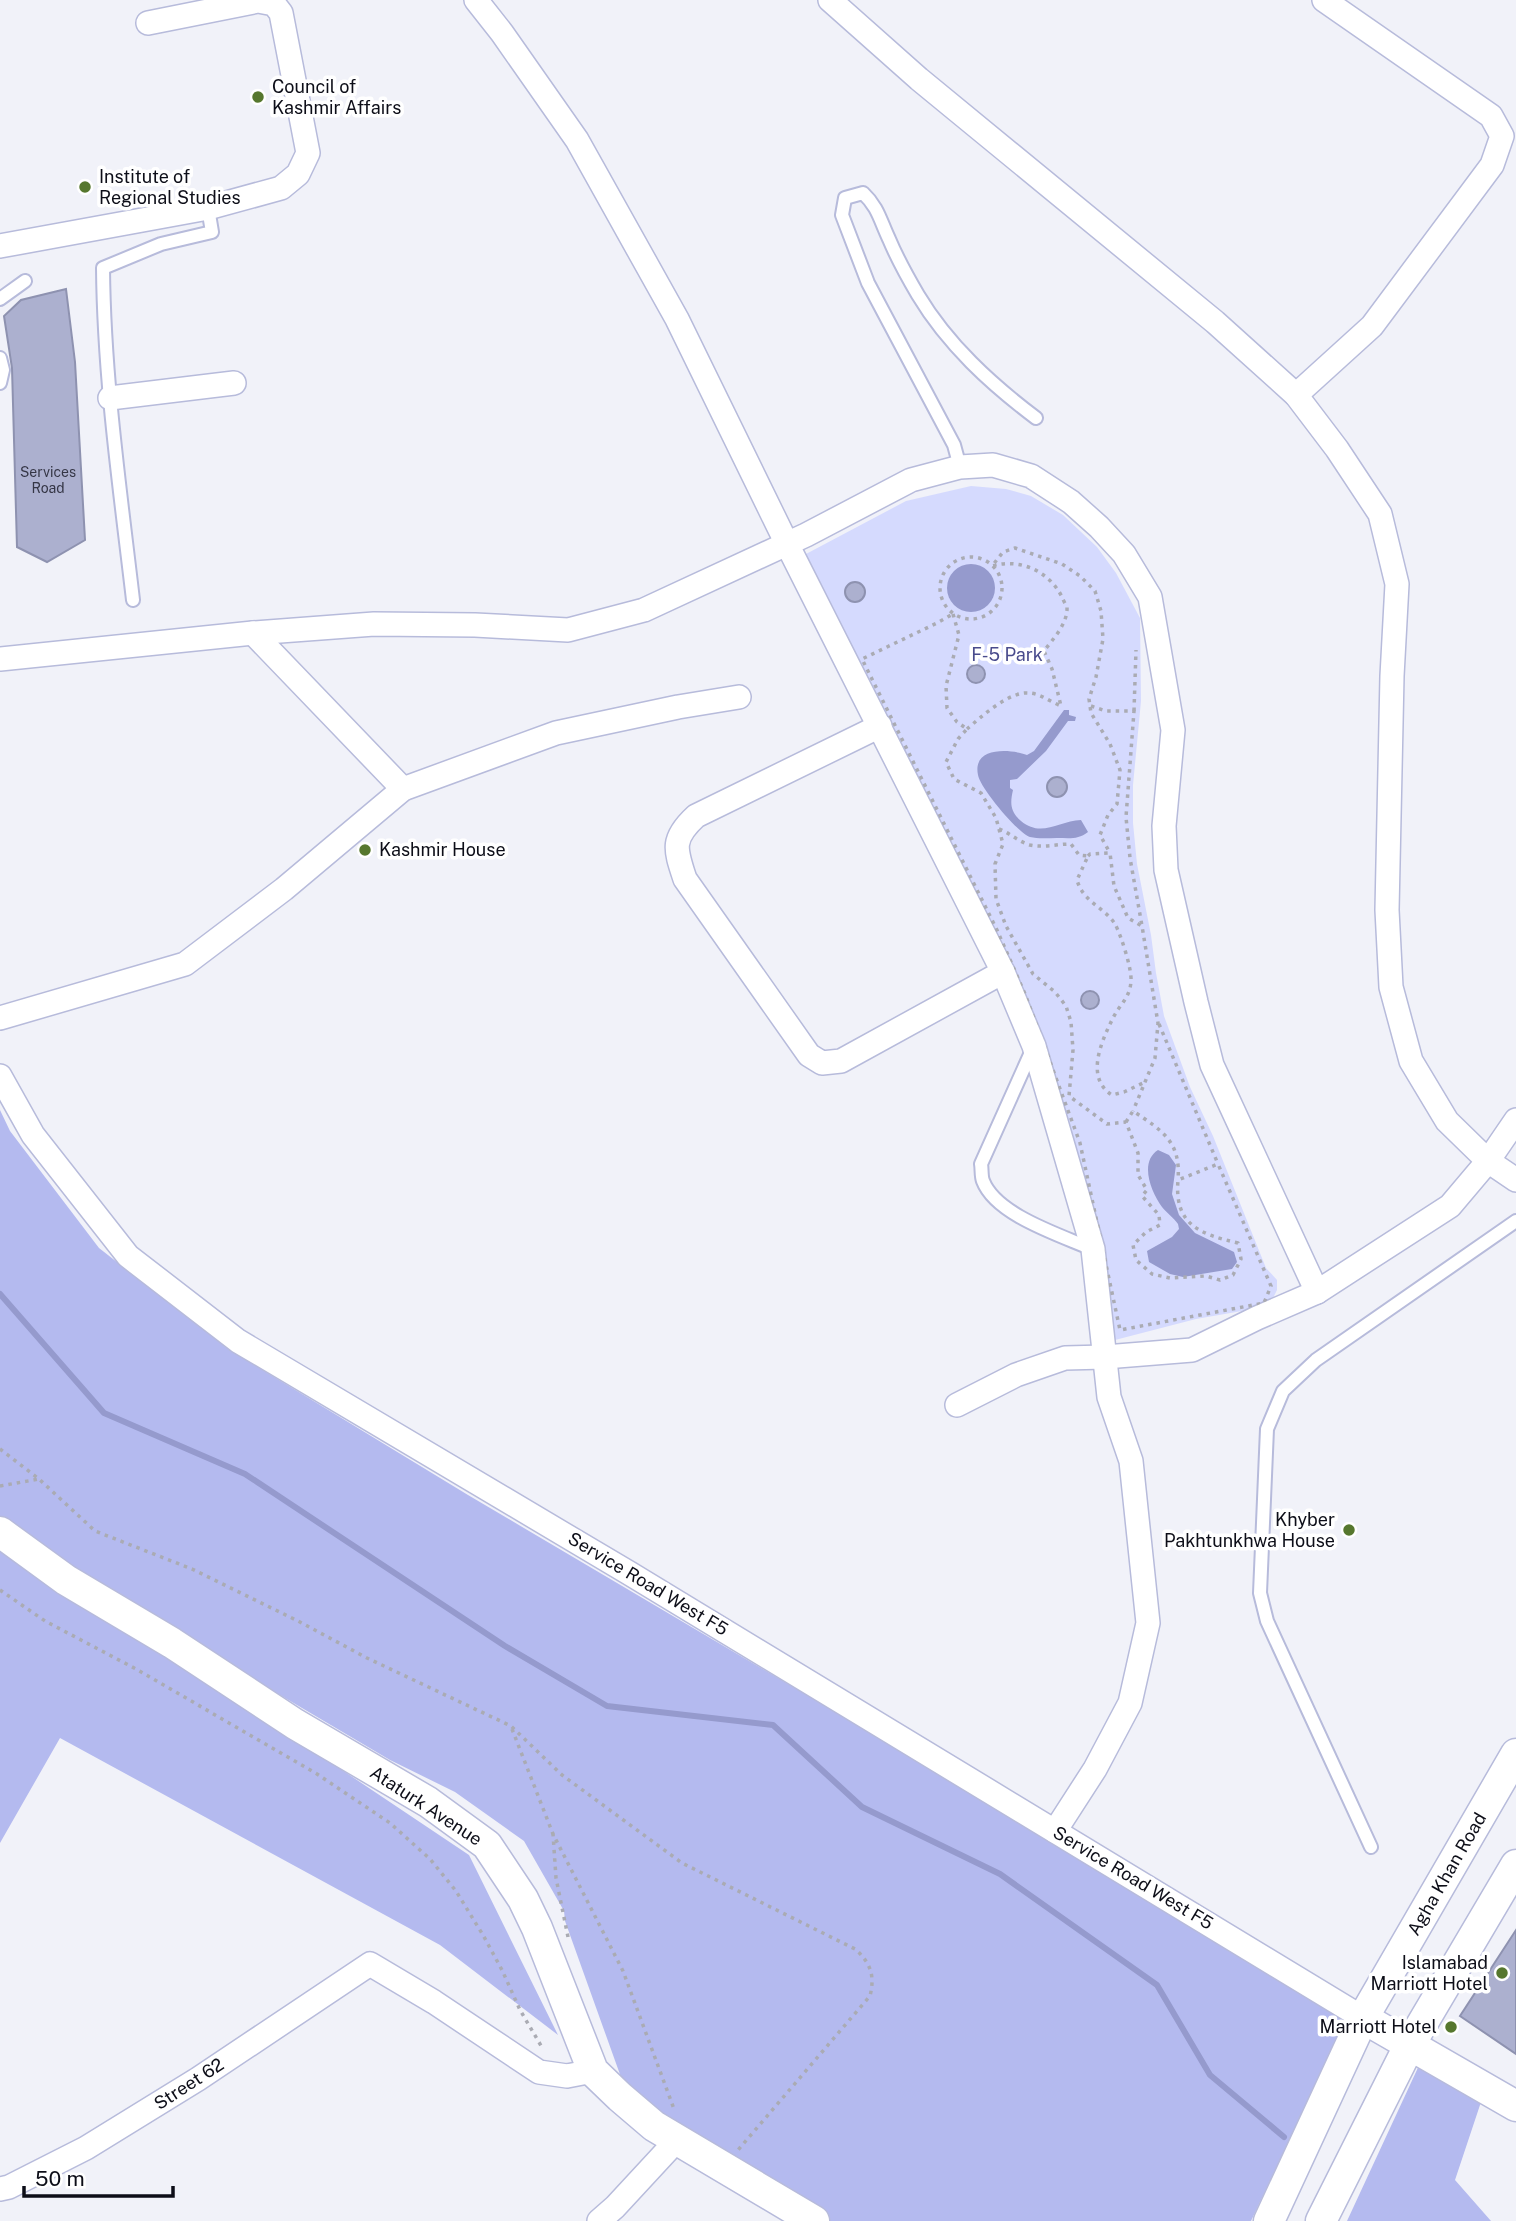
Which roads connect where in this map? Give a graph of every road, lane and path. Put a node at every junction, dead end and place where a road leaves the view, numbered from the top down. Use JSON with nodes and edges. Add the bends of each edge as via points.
{"nodes":[{"id":1,"x":476,"y":0,"type":"edge"},
{"id":2,"x":830,"y":0,"type":"edge"},
{"id":3,"x":1324,"y":0,"type":"edge"},
{"id":4,"x":148,"y":23,"type":"dead end"},
{"id":5,"x":208,"y":208,"type":"junction"},
{"id":6,"x":0,"y":246,"type":"edge"},
{"id":7,"x":25,"y":281,"type":"dead end"},
{"id":8,"x":0,"y":299,"type":"edge"},
{"id":9,"x":0,"y":358,"type":"edge"},
{"id":10,"x":0,"y":383,"type":"edge"},
{"id":11,"x":234,"y":383,"type":"dead end"},
{"id":12,"x":1296,"y":395,"type":"junction"},
{"id":13,"x":110,"y":398,"type":"junction"},
{"id":14,"x":1036,"y":418,"type":"dead end"},
{"id":15,"x":960,"y":467,"type":"junction"},
{"id":16,"x":787,"y":544,"type":"junction"},
{"id":17,"x":992,"y":566,"type":"junction"},
{"id":18,"x":133,"y":600,"type":"dead end"},
{"id":19,"x":953,"y":614,"type":"junction"},
{"id":20,"x":253,"y":633,"type":"junction"},
{"id":21,"x":1136,"y":638,"type":"dead end"},
{"id":22,"x":0,"y":659,"type":"edge"},
{"id":23,"x":739,"y":697,"type":"dead end"},
{"id":24,"x":1090,"y":706,"type":"junction"},
{"id":25,"x":1135,"y":711,"type":"junction"},
{"id":26,"x":880,"y":726,"type":"junction"},
{"id":27,"x":967,"y":729,"type":"junction"},
{"id":28,"x":403,"y":789,"type":"junction"},
{"id":29,"x":999,"y":829,"type":"junction"},
{"id":30,"x":1110,"y":853,"type":"junction"},
{"id":31,"x":1088,"y":856,"type":"junction"},
{"id":32,"x":1142,"y":926,"type":"junction"},
{"id":33,"x":1003,"y":972,"type":"junction"},
{"id":34,"x":0,"y":1018,"type":"edge"},
{"id":35,"x":1158,"y":1023,"type":"junction"},
{"id":36,"x":1034,"y":1046,"type":"junction"},
{"id":37,"x":0,"y":1076,"type":"edge"},
{"id":38,"x":1145,"y":1082,"type":"junction"},
{"id":39,"x":1133,"y":1111,"type":"junction"},
{"id":40,"x":1516,"y":1120,"type":"edge"},
{"id":41,"x":1126,"y":1122,"type":"junction"},
{"id":42,"x":1488,"y":1161,"type":"junction"},
{"id":43,"x":1218,"y":1164,"type":"junction"},
{"id":44,"x":1178,"y":1180,"type":"junction"},
{"id":45,"x":1516,"y":1180,"type":"edge"},
{"id":46,"x":1516,"y":1221,"type":"edge"},
{"id":47,"x":1093,"y":1249,"type":"junction"},
{"id":48,"x":1317,"y":1293,"type":"junction"},
{"id":49,"x":1105,"y":1357,"type":"junction"},
{"id":50,"x":957,"y":1405,"type":"dead end"},
{"id":51,"x":0,"y":1449,"type":"edge"},
{"id":52,"x":39,"y":1479,"type":"junction"},
{"id":53,"x":0,"y":1486,"type":"edge"},
{"id":54,"x":0,"y":1532,"type":"edge"},
{"id":55,"x":0,"y":1590,"type":"edge"},
{"id":56,"x":511,"y":1726,"type":"junction"},
{"id":57,"x":1516,"y":1754,"type":"edge"},
{"id":58,"x":1055,"y":1831,"type":"junction"},
{"id":59,"x":553,"y":1834,"type":"junction"},
{"id":60,"x":1371,"y":1847,"type":"dead end"},
{"id":61,"x":1516,"y":1864,"type":"edge"},
{"id":62,"x":569,"y":1942,"type":"dead end"},
{"id":63,"x":1363,"y":2018,"type":"junction"},
{"id":64,"x":1409,"y":2046,"type":"junction"},
{"id":65,"x":593,"y":2071,"type":"junction"},
{"id":66,"x":563,"y":2075,"type":"junction"},
{"id":67,"x":1516,"y":2106,"type":"edge"},
{"id":68,"x":677,"y":2128,"type":"junction"},
{"id":69,"x":724,"y":2169,"type":"junction"},
{"id":70,"x":0,"y":2189,"type":"edge"},
{"id":71,"x":598,"y":2221,"type":"edge"},
{"id":72,"x":814,"y":2221,"type":"edge"},
{"id":73,"x":1269,"y":2221,"type":"edge"},
{"id":74,"x":1321,"y":2221,"type":"edge"}],
"edges":[{"from":1,"to":16,"type":"street","via":[[577,140],[677,319]]},
{"from":2,"to":12,"type":"street"},
{"from":3,"to":12,"type":"street","via":[[1491,116],[1502,136],[1492,165],[1372,326]]},
{"from":4,"to":5,"type":"street","via":[[258,1],[274,4],[281,13],[308,153],[298,174],[281,188]]},
{"from":5,"to":6,"type":"street"},
{"from":5,"to":13,"type":"lane","via":[[212,232],[162,244],[103,268]]},
{"from":7,"to":8,"type":"lane"},
{"from":9,"to":10,"type":"lane"},
{"from":11,"to":13,"type":"street"},
{"from":12,"to":42,"type":"street","via":[[1380,514],[1397,584],[1387,910],[1391,987],[1411,1061],[1447,1121]]},
{"from":13,"to":18,"type":"lane"},
{"from":14,"to":15,"type":"lane","via":[[996,388],[951,341],[919,296],[874,204],[863,193],[845,198],[842,215],[868,282],[954,445]]},
{"from":15,"to":16,"type":"street","via":[[911,480]]},
{"from":15,"to":48,"type":"street","via":[[993,465],[1031,476],[1071,502],[1124,554],[1150,597],[1173,730],[1164,826],[1166,870],[1196,1002],[1212,1065]]},
{"from":16,"to":20,"type":"street","via":[[645,610],[568,630],[374,624]]},
{"from":16,"to":26,"type":"street"},
{"from":17,"to":19,"type":"path","via":[[1002,583],[998,604],[983,617]]},
{"from":17,"to":19,"type":"path","via":[[974,557],[954,562],[947,569],[941,598]]},
{"from":17,"to":24,"type":"path","via":[[1003,552],[1015,548],[1062,564],[1095,591],[1103,639]]},
{"from":17,"to":27,"type":"path","via":[[1004,562],[1025,566],[1053,580],[1064,600],[1064,621],[1044,651],[1061,706],[1032,692],[1016,694]]},
{"from":19,"to":27,"type":"path","via":[[959,635],[946,686],[947,708]]},
{"from":19,"to":43,"type":"path","via":[[862,659],[1025,994],[1080,1143],[1119,1329],[1264,1303],[1271,1286]]},
{"from":20,"to":22,"type":"street"},
{"from":20,"to":28,"type":"street"},
{"from":21,"to":25,"type":"path"},
{"from":23,"to":28,"type":"street","via":[[556,733]]},
{"from":24,"to":25,"type":"path"},
{"from":24,"to":30,"type":"path","via":[[1120,770],[1117,804],[1100,835]]},
{"from":25,"to":32,"type":"path","via":[[1126,817]]},
{"from":26,"to":33,"type":"street"},
{"from":26,"to":33,"type":"street","via":[[696,816],[680,830],[676,851],[685,879],[809,1055],[822,1063],[841,1061]]},
{"from":27,"to":29,"type":"path","via":[[946,762],[954,779],[981,793]]},
{"from":28,"to":34,"type":"street","via":[[185,964]]},
{"from":29,"to":31,"type":"path","via":[[1035,846],[1071,844],[1079,855]]},
{"from":29,"to":41,"type":"path","via":[[1003,844],[995,864],[996,899],[1006,926],[1034,974],[1066,1006],[1071,1022],[1069,1096],[1107,1124]]},
{"from":30,"to":31,"type":"path"},
{"from":30,"to":32,"type":"path","via":[[1114,886],[1123,908],[1128,918]]},
{"from":31,"to":38,"type":"path","via":[[1077,880],[1079,888],[1115,924],[1132,976],[1129,994],[1101,1046],[1096,1077],[1101,1088],[1112,1095]]},
{"from":32,"to":35,"type":"path"},
{"from":33,"to":36,"type":"street"},
{"from":35,"to":38,"type":"path","via":[[1155,1058]]},
{"from":35,"to":43,"type":"path"},
{"from":36,"to":47,"type":"street"},
{"from":36,"to":47,"type":"lane","via":[[981,1164],[983,1180],[1006,1210]]},
{"from":37,"to":58,"type":"street","name":"Service Road West F5","via":[[33,1135],[128,1256],[238,1340]]},
{"from":38,"to":39,"type":"path"},
{"from":39,"to":41,"type":"path"},
{"from":39,"to":44,"type":"path","via":[[1174,1146]]},
{"from":40,"to":42,"type":"street"},
{"from":41,"to":44,"type":"path","via":[[1138,1153],[1138,1175],[1147,1190],[1142,1196],[1159,1215],[1160,1225],[1133,1245],[1136,1260],[1152,1274],[1170,1278],[1220,1280],[1233,1275],[1241,1259],[1238,1243],[1200,1230],[1184,1218],[1177,1199]]},
{"from":42,"to":45,"type":"street"},
{"from":42,"to":48,"type":"street","via":[[1450,1206]]},
{"from":43,"to":44,"type":"path"},
{"from":46,"to":60,"type":"lane","via":[[1316,1360],[1283,1391],[1267,1429],[1260,1593],[1267,1621]]},
{"from":47,"to":49,"type":"street"},
{"from":48,"to":49,"type":"street","via":[[1192,1350]]},
{"from":49,"to":50,"type":"street","via":[[1065,1358],[1016,1375]]},
{"from":49,"to":58,"type":"street","via":[[1109,1397],[1131,1461],[1148,1623],[1130,1703]]},
{"from":51,"to":52,"type":"path"},
{"from":52,"to":53,"type":"path"},
{"from":52,"to":56,"type":"path","via":[[95,1531],[192,1569]]},
{"from":54,"to":65,"type":"street","name":"Ataturk Avenue","via":[[66,1580],[428,1802],[487,1845],[537,1927]]},
{"from":55,"to":66,"type":"path","via":[[45,1621],[317,1774],[390,1823],[430,1859],[456,1891],[540,2045]]},
{"from":56,"to":59,"type":"path"},
{"from":56,"to":69,"type":"path","via":[[562,1775],[682,1863],[855,1950],[872,1971],[870,1996]]},
{"from":57,"to":63,"type":"street","name":"Agha Khan Road"},
{"from":58,"to":63,"type":"street","name":"Service Road West F5"},
{"from":59,"to":62,"type":"path"},
{"from":59,"to":68,"type":"path","via":[[623,1971]]},
{"from":61,"to":64,"type":"street"},
{"from":63,"to":64,"type":"street"},
{"from":63,"to":73,"type":"street","name":"Agha Khan Road"},
{"from":64,"to":67,"type":"street"},
{"from":64,"to":74,"type":"street"},
{"from":65,"to":66,"type":"street"},
{"from":65,"to":68,"type":"street","name":"Ataturk Avenue","via":[[654,2126]]},
{"from":66,"to":70,"type":"street","name":"Street 62","via":[[539,2072],[370,1964],[86,2148]]},
{"from":68,"to":69,"type":"street","name":"Ataturk Avenue"},
{"from":68,"to":71,"type":"street","via":[[615,2207]]},
{"from":69,"to":72,"type":"street","name":"Ataturk Avenue"}]}
